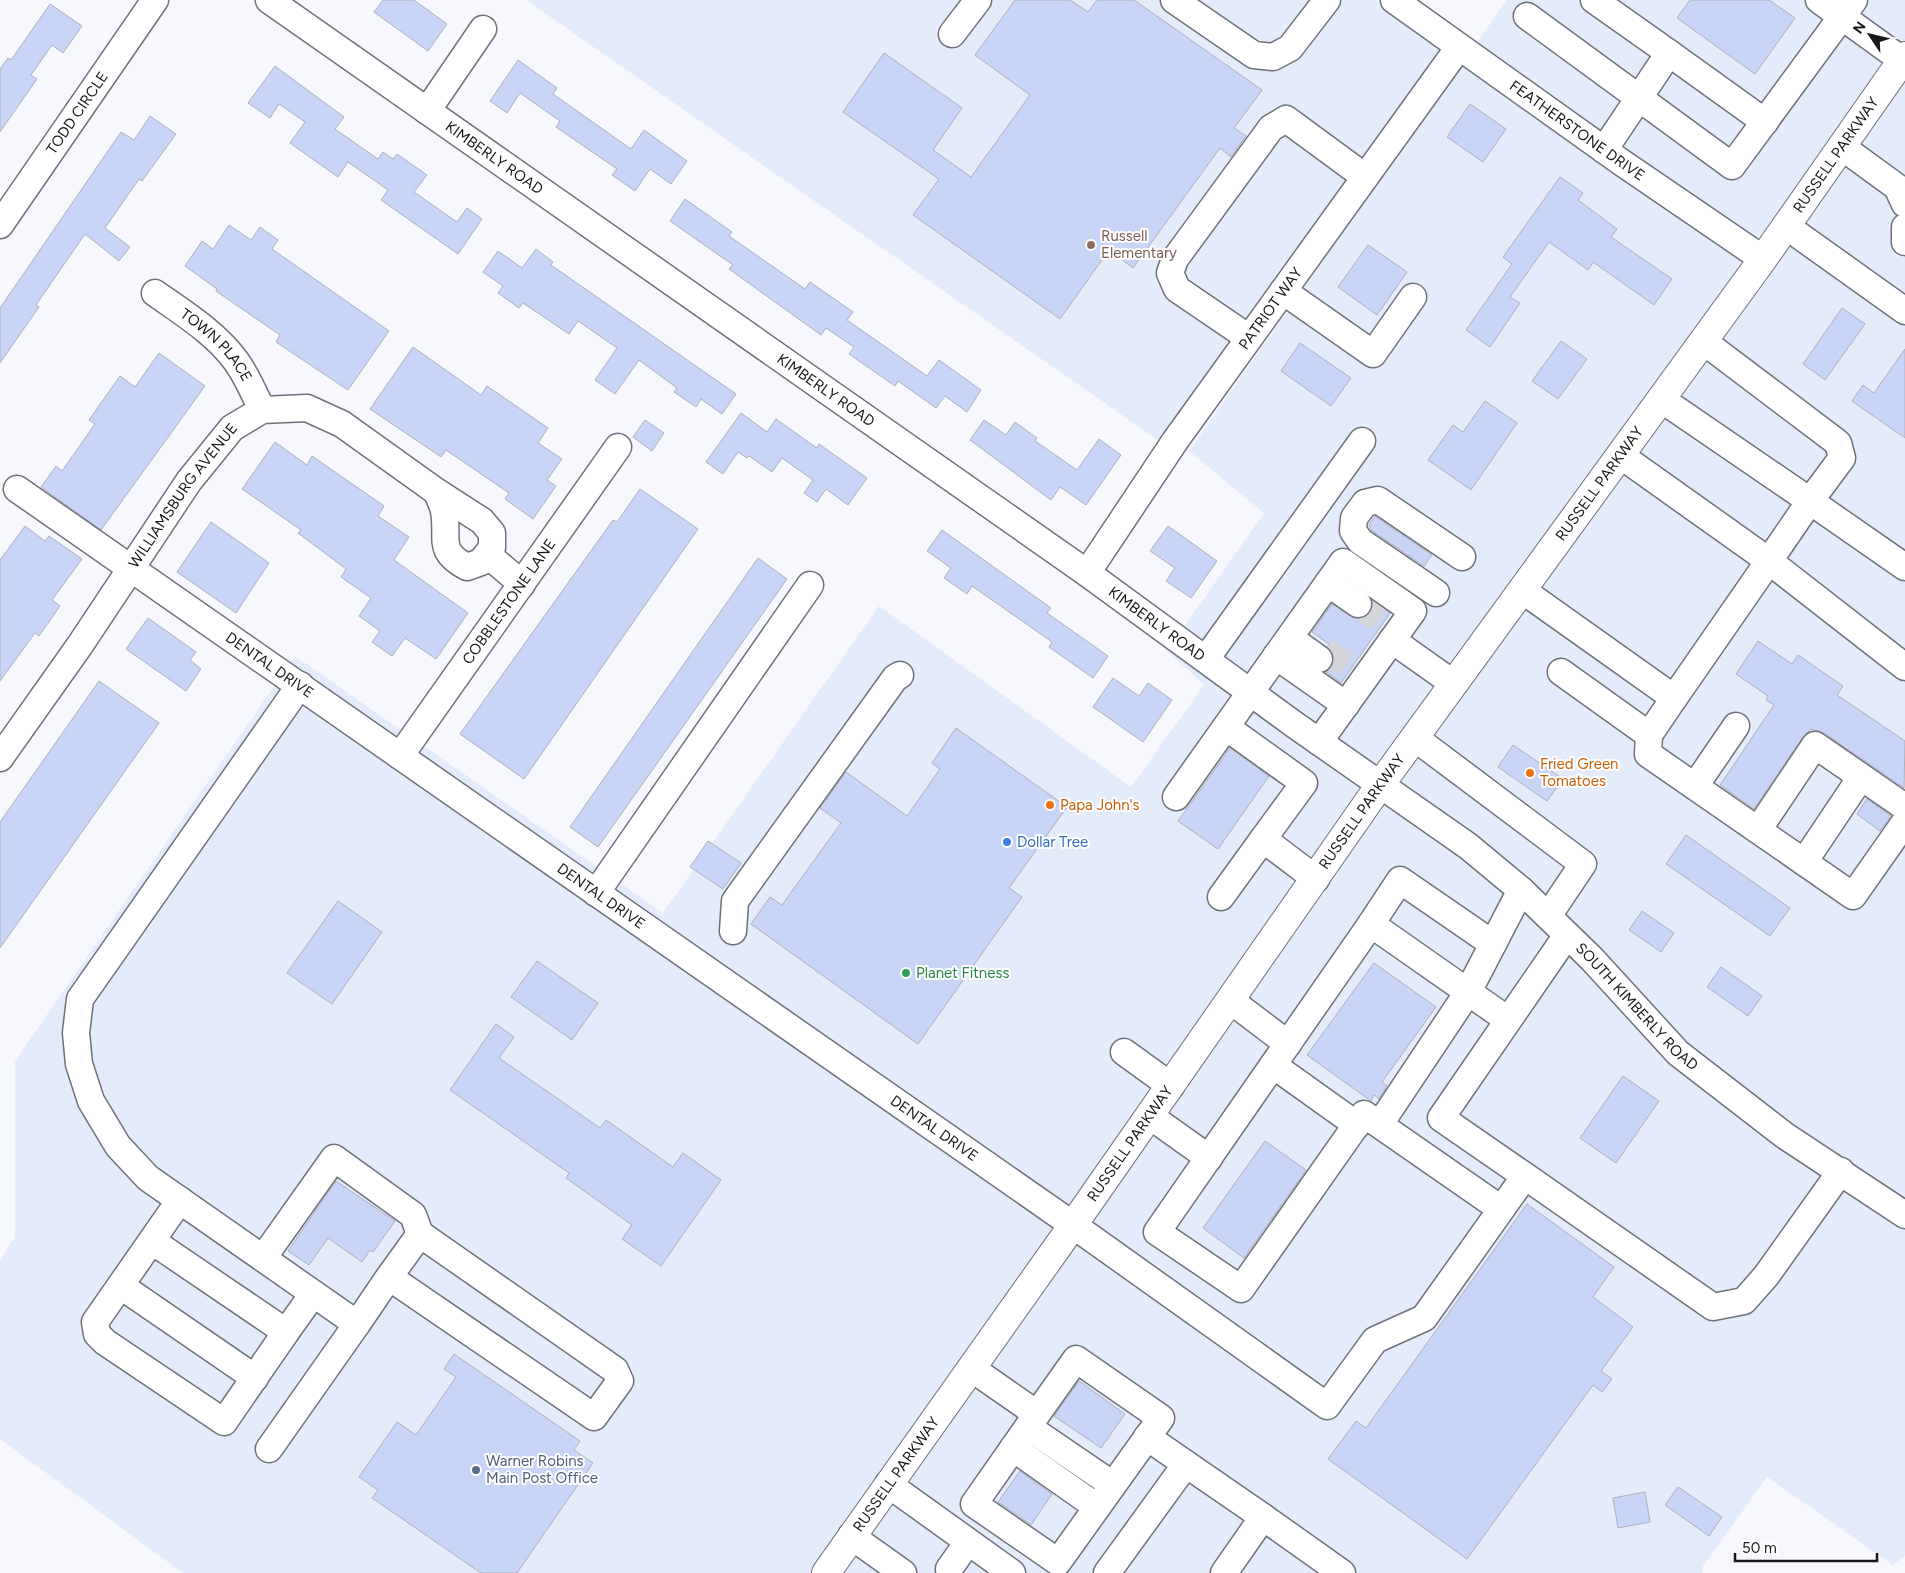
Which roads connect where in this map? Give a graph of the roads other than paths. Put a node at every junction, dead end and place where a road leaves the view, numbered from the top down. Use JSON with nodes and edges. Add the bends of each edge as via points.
{"nodes":[{"id":1,"x":155,"y":0,"type":"edge"},
{"id":2,"x":269,"y":0,"type":"edge"},
{"id":3,"x":978,"y":0,"type":"edge"},
{"id":4,"x":1174,"y":0,"type":"edge"},
{"id":5,"x":1327,"y":0,"type":"edge"},
{"id":6,"x":1394,"y":0,"type":"edge"},
{"id":7,"x":1594,"y":0,"type":"edge"},
{"id":8,"x":1818,"y":0,"type":"edge"},
{"id":9,"x":1848,"y":8,"type":"edge"},
{"id":10,"x":1526,"y":16,"type":"dead end"},
{"id":11,"x":484,"y":29,"type":"dead end"},
{"id":12,"x":952,"y":34,"type":"dead end"},
{"id":13,"x":1459,"y":47,"type":"junction"},
{"id":14,"x":1669,"y":54,"type":"junction"},
{"id":15,"x":1904,"y":58,"type":"edge"},
{"id":16,"x":1639,"y":98,"type":"junction"},
{"id":17,"x":427,"y":111,"type":"junction"},
{"id":18,"x":1764,"y":122,"type":"junction"},
{"id":19,"x":1842,"y":147,"type":"junction"},
{"id":20,"x":1604,"y":150,"type":"junction"},
{"id":21,"x":1366,"y":177,"type":"junction"},
{"id":22,"x":1905,"y":204,"type":"edge"},
{"id":23,"x":0,"y":225,"type":"edge"},
{"id":24,"x":1786,"y":226,"type":"junction"},
{"id":25,"x":1905,"y":227,"type":"edge"},
{"id":26,"x":1905,"y":242,"type":"edge"},
{"id":27,"x":1763,"y":259,"type":"junction"},
{"id":28,"x":1283,"y":291,"type":"junction"},
{"id":29,"x":156,"y":293,"type":"dead end"},
{"id":30,"x":1413,"y":297,"type":"dead end"},
{"id":31,"x":1905,"y":311,"type":"edge"},
{"id":32,"x":1249,"y":338,"type":"junction"},
{"id":33,"x":1703,"y":341,"type":"junction"},
{"id":34,"x":1661,"y":399,"type":"junction"},
{"id":35,"x":262,"y":410,"type":"junction"},
{"id":36,"x":1362,"y":441,"type":"dead end"},
{"id":37,"x":618,"y":447,"type":"dead end"},
{"id":38,"x":1620,"y":455,"type":"junction"},
{"id":39,"x":17,"y":489,"type":"dead end"},
{"id":40,"x":437,"y":492,"type":"junction"},
{"id":41,"x":1810,"y":501,"type":"junction"},
{"id":42,"x":488,"y":555,"type":"junction"},
{"id":43,"x":1462,"y":557,"type":"dead end"},
{"id":44,"x":1769,"y":561,"type":"junction"},
{"id":45,"x":1905,"y":567,"type":"edge"},
{"id":46,"x":131,"y":568,"type":"junction"},
{"id":47,"x":1087,"y":573,"type":"junction"},
{"id":48,"x":1331,"y":579,"type":"junction"},
{"id":49,"x":522,"y":584,"type":"junction"},
{"id":50,"x":810,"y":585,"type":"dead end"},
{"id":51,"x":1522,"y":590,"type":"junction"},
{"id":52,"x":1361,"y":600,"type":"tunnel mouth"},
{"id":53,"x":1406,"y":617,"type":"junction"},
{"id":54,"x":1287,"y":641,"type":"junction"},
{"id":55,"x":1322,"y":654,"type":"tunnel mouth"},
{"id":56,"x":1206,"y":659,"type":"junction"},
{"id":57,"x":1905,"y":667,"type":"edge"},
{"id":58,"x":1561,"y":672,"type":"dead end"},
{"id":59,"x":900,"y":675,"type":"dead end"},
{"id":60,"x":1353,"y":683,"type":"junction"},
{"id":61,"x":1454,"y":684,"type":"junction"},
{"id":62,"x":300,"y":685,"type":"junction"},
{"id":63,"x":1251,"y":692,"type":"junction"},
{"id":64,"x":1674,"y":698,"type":"junction"},
{"id":65,"x":1736,"y":726,"type":"dead end"},
{"id":66,"x":1226,"y":727,"type":"junction"},
{"id":67,"x":1649,"y":734,"type":"junction"},
{"id":68,"x":1414,"y":738,"type":"junction"},
{"id":69,"x":1319,"y":742,"type":"junction"},
{"id":70,"x":400,"y":756,"type":"junction"},
{"id":71,"x":0,"y":758,"type":"edge"},
{"id":72,"x":1862,"y":777,"type":"junction"},
{"id":73,"x":1380,"y":785,"type":"junction"},
{"id":74,"x":1695,"y":786,"type":"junction"},
{"id":75,"x":1176,"y":797,"type":"dead end"},
{"id":76,"x":1905,"y":807,"type":"edge"},
{"id":77,"x":1905,"y":822,"type":"edge"},
{"id":78,"x":1758,"y":830,"type":"junction"},
{"id":79,"x":1263,"y":839,"type":"junction"},
{"id":80,"x":1804,"y":862,"type":"junction"},
{"id":81,"x":1316,"y":878,"type":"junction"},
{"id":82,"x":1521,"y":890,"type":"junction"},
{"id":83,"x":596,"y":892,"type":"junction"},
{"id":84,"x":1221,"y":897,"type":"dead end"},
{"id":85,"x":1548,"y":916,"type":"junction"},
{"id":86,"x":1371,"y":924,"type":"junction"},
{"id":87,"x":734,"y":931,"type":"dead end"},
{"id":88,"x":1567,"y":935,"type":"junction"},
{"id":89,"x":1493,"y":944,"type":"junction"},
{"id":90,"x":1468,"y":992,"type":"junction"},
{"id":91,"x":1230,"y":1000,"type":"junction"},
{"id":92,"x":1508,"y":1020,"type":"junction"},
{"id":93,"x":1288,"y":1044,"type":"junction"},
{"id":94,"x":1124,"y":1052,"type":"dead end"},
{"id":95,"x":1273,"y":1065,"type":"junction"},
{"id":96,"x":1171,"y":1086,"type":"junction"},
{"id":97,"x":1150,"y":1116,"type":"junction"},
{"id":98,"x":1368,"y":1125,"type":"junction"},
{"id":99,"x":1209,"y":1158,"type":"junction"},
{"id":100,"x":1841,"y":1171,"type":"junction"},
{"id":101,"x":1524,"y":1176,"type":"junction"},
{"id":102,"x":180,"y":1200,"type":"junction"},
{"id":103,"x":1501,"y":1210,"type":"junction"},
{"id":104,"x":1905,"y":1215,"type":"edge"},
{"id":105,"x":1073,"y":1225,"type":"junction"},
{"id":106,"x":420,"y":1234,"type":"junction"},
{"id":107,"x":152,"y":1241,"type":"junction"},
{"id":108,"x":263,"y":1258,"type":"junction"},
{"id":109,"x":389,"y":1277,"type":"junction"},
{"id":110,"x":121,"y":1286,"type":"junction"},
{"id":111,"x":313,"y":1294,"type":"junction"},
{"id":112,"x":357,"y":1324,"type":"junction"},
{"id":113,"x":286,"y":1332,"type":"junction"},
{"id":114,"x":971,"y":1368,"type":"junction"},
{"id":115,"x":255,"y":1378,"type":"junction"},
{"id":116,"x":1032,"y":1420,"type":"junction"},
{"id":117,"x":1148,"y":1436,"type":"junction"},
{"id":118,"x":1013,"y":1448,"type":"junction"},
{"id":119,"x":269,"y":1449,"type":"dead end"},
{"id":120,"x":1186,"y":1464,"type":"junction"},
{"id":121,"x":888,"y":1484,"type":"junction"},
{"id":122,"x":1113,"y":1485,"type":"junction"},
{"id":123,"x":974,"y":1504,"type":"junction"},
{"id":124,"x":1097,"y":1507,"type":"junction"},
{"id":125,"x":1263,"y":1517,"type":"junction"},
{"id":126,"x":851,"y":1536,"type":"junction"},
{"id":127,"x":961,"y":1537,"type":"junction"},
{"id":128,"x":944,"y":1572,"type":"edge"},
{"id":129,"x":826,"y":1573,"type":"edge"},
{"id":130,"x":903,"y":1573,"type":"edge"},
{"id":131,"x":1012,"y":1573,"type":"edge"},
{"id":132,"x":1107,"y":1573,"type":"edge"},
{"id":133,"x":1224,"y":1573,"type":"edge"},
{"id":134,"x":1342,"y":1573,"type":"edge"}],
"edges":[{"from":1,"to":23,"type":"street","name":"TODD CIRCLE"},
{"from":2,"to":17,"type":"street","name":"KIMBERLY ROAD"},
{"from":3,"to":12,"type":"street"},
{"from":4,"to":5,"type":"street","via":[[1254,55],[1273,57],[1290,48]]},
{"from":6,"to":13,"type":"street","name":"FEATHERSTONE DRIVE"},
{"from":7,"to":14,"type":"street"},
{"from":8,"to":9,"type":"street"},
{"from":9,"to":15,"type":"street"},
{"from":9,"to":18,"type":"street"},
{"from":10,"to":16,"type":"street"},
{"from":11,"to":17,"type":"street"},
{"from":13,"to":20,"type":"street","name":"FEATHERSTONE DRIVE"},
{"from":13,"to":21,"type":"street","name":"PATRIOT WAY"},
{"from":14,"to":16,"type":"street"},
{"from":14,"to":18,"type":"street"},
{"from":15,"to":19,"type":"main road","name":"RUSSELL PARKWAY"},
{"from":16,"to":18,"type":"street","via":[[1732,166]]},
{"from":16,"to":20,"type":"street"},
{"from":17,"to":47,"type":"street","name":"KIMBERLY ROAD"},
{"from":19,"to":22,"type":"street","via":[[1897,187]]},
{"from":19,"to":24,"type":"main road","name":"RUSSELL PARKWAY"},
{"from":20,"to":27,"type":"street","name":"FEATHERSTONE DRIVE"},
{"from":21,"to":28,"type":"street","name":"PATRIOT WAY"},
{"from":21,"to":32,"type":"street","via":[[1286,119],[1271,128],[1175,259],[1170,273],[1177,289]]},
{"from":24,"to":27,"type":"main road","name":"RUSSELL PARKWAY"},
{"from":24,"to":31,"type":"street"},
{"from":25,"to":26,"type":"street"},
{"from":27,"to":33,"type":"main road","name":"RUSSELL PARKWAY"},
{"from":28,"to":30,"type":"street","via":[[1373,354]]},
{"from":28,"to":32,"type":"street","name":"PATRIOT WAY"},
{"from":29,"to":35,"type":"street","name":"TOWN PLACE","via":[[206,330],[236,360]]},
{"from":32,"to":47,"type":"street","name":"PATRIOT WAY"},
{"from":33,"to":34,"type":"main road","name":"RUSSELL PARKWAY"},
{"from":33,"to":41,"type":"street","via":[[1838,442],[1842,458]]},
{"from":34,"to":38,"type":"main road","name":"RUSSELL PARKWAY"},
{"from":34,"to":41,"type":"street"},
{"from":35,"to":40,"type":"street","name":"WILLIAMSBURG AVENUE","via":[[307,408],[342,424]]},
{"from":35,"to":46,"type":"street","name":"WILLIAMSBURG AVENUE","via":[[232,428],[208,456]]},
{"from":36,"to":56,"type":"street"},
{"from":37,"to":49,"type":"street","name":"COBBLESTONE LANE"},
{"from":38,"to":44,"type":"street"},
{"from":38,"to":51,"type":"main road","name":"RUSSELL PARKWAY"},
{"from":39,"to":46,"type":"street","name":"DENTAL DRIVE"},
{"from":40,"to":42,"type":"street","name":"WILLIAMSBURG AVENUE","via":[[482,520],[492,533],[492,548]]},
{"from":40,"to":42,"type":"street","via":[[444,510],[444,545],[454,560],[467,567],[481,562]]},
{"from":41,"to":44,"type":"street"},
{"from":41,"to":45,"type":"street"},
{"from":42,"to":49,"type":"street"},
{"from":43,"to":53,"type":"street","via":[[1378,500],[1365,503],[1354,518],[1353,531]]},
{"from":44,"to":57,"type":"street"},
{"from":44,"to":64,"type":"street"},
{"from":46,"to":62,"type":"street","name":"DENTAL DRIVE"},
{"from":46,"to":71,"type":"street","name":"WILLIAMSBURG AVENUE"},
{"from":47,"to":56,"type":"street","name":"KIMBERLY ROAD"},
{"from":48,"to":52,"type":"street"},
{"from":48,"to":53,"type":"street","via":[[1343,562]]},
{"from":48,"to":54,"type":"street"},
{"from":49,"to":70,"type":"street","name":"COBBLESTONE LANE"},
{"from":50,"to":83,"type":"street"},
{"from":51,"to":61,"type":"main road","name":"RUSSELL PARKWAY"},
{"from":51,"to":64,"type":"street"},
{"from":53,"to":60,"type":"street"},
{"from":53,"to":61,"type":"street"},
{"from":54,"to":55,"type":"street"},
{"from":54,"to":60,"type":"street"},
{"from":54,"to":63,"type":"street"},
{"from":56,"to":63,"type":"street","name":"KIMBERLY ROAD"},
{"from":58,"to":67,"type":"street"},
{"from":59,"to":87,"type":"street","via":[[735,901]]},
{"from":60,"to":69,"type":"street"},
{"from":61,"to":68,"type":"main road","name":"RUSSELL PARKWAY"},
{"from":62,"to":70,"type":"street","name":"DENTAL DRIVE"},
{"from":62,"to":102,"type":"street","via":[[80,999],[77,1048],[91,1101],[118,1146],[148,1178]]},
{"from":63,"to":66,"type":"street"},
{"from":63,"to":69,"type":"street","name":"KIMBERLY ROAD"},
{"from":64,"to":67,"type":"street"},
{"from":65,"to":74,"type":"street"},
{"from":66,"to":75,"type":"street"},
{"from":66,"to":79,"type":"street","via":[[1304,783]]},
{"from":67,"to":74,"type":"street","via":[[1648,754]]},
{"from":68,"to":73,"type":"main road","name":"RUSSELL PARKWAY"},
{"from":68,"to":85,"type":"street","via":[[1583,864]]},
{"from":69,"to":73,"type":"street","name":"KIMBERLY ROAD"},
{"from":70,"to":83,"type":"street","name":"DENTAL DRIVE"},
{"from":72,"to":76,"type":"street"},
{"from":72,"to":78,"type":"street","via":[[1815,745]]},
{"from":72,"to":80,"type":"street"},
{"from":73,"to":81,"type":"main road","name":"RUSSELL PARKWAY"},
{"from":73,"to":82,"type":"street","name":"SOUTH KIMBERLY ROAD","via":[[1468,846]]},
{"from":74,"to":78,"type":"street"},
{"from":77,"to":80,"type":"street","via":[[1853,896]]},
{"from":78,"to":80,"type":"street"},
{"from":79,"to":81,"type":"street"},
{"from":79,"to":84,"type":"street"},
{"from":81,"to":91,"type":"main road","name":"RUSSELL PARKWAY"},
{"from":82,"to":85,"type":"street","name":"SOUTH KIMBERLY ROAD"},
{"from":82,"to":89,"type":"street"},
{"from":83,"to":105,"type":"street","name":"DENTAL DRIVE"},
{"from":85,"to":88,"type":"street","name":"SOUTH KIMBERLY ROAD"},
{"from":86,"to":89,"type":"street","via":[[1400,880]]},
{"from":86,"to":90,"type":"street"},
{"from":86,"to":93,"type":"street"},
{"from":88,"to":92,"type":"street"},
{"from":88,"to":100,"type":"street","name":"SOUTH KIMBERLY ROAD","via":[[1678,1053],[1784,1136]]},
{"from":89,"to":90,"type":"street"},
{"from":90,"to":92,"type":"street"},
{"from":90,"to":98,"type":"street"},
{"from":91,"to":93,"type":"street"},
{"from":91,"to":96,"type":"main road","name":"RUSSELL PARKWAY"},
{"from":92,"to":101,"type":"street","via":[[1441,1118]]},
{"from":93,"to":95,"type":"street"},
{"from":94,"to":96,"type":"street"},
{"from":95,"to":98,"type":"street"},
{"from":95,"to":99,"type":"street"},
{"from":96,"to":97,"type":"main road","name":"RUSSELL PARKWAY"},
{"from":97,"to":99,"type":"street"},
{"from":97,"to":105,"type":"main road","name":"RUSSELL PARKWAY"},
{"from":98,"to":99,"type":"street","via":[[1241,1289],[1158,1232]]},
{"from":98,"to":103,"type":"street"},
{"from":100,"to":101,"type":"street","via":[[1766,1276],[1744,1301],[1713,1307]]},
{"from":100,"to":104,"type":"street","name":"SOUTH KIMBERLY ROAD"},
{"from":101,"to":103,"type":"street"},
{"from":102,"to":107,"type":"street"},
{"from":102,"to":108,"type":"street"},
{"from":103,"to":105,"type":"street","name":"DENTAL DRIVE","via":[[1424,1318],[1375,1340],[1327,1406]]},
{"from":105,"to":114,"type":"main road","name":"RUSSELL PARKWAY"},
{"from":106,"to":108,"type":"street","via":[[413,1215],[334,1158]]},
{"from":106,"to":109,"type":"street"},
{"from":106,"to":109,"type":"street","via":[[615,1370],[620,1381],[594,1417]]},
{"from":107,"to":110,"type":"street"},
{"from":107,"to":113,"type":"street"},
{"from":108,"to":111,"type":"street"},
{"from":109,"to":112,"type":"street"},
{"from":110,"to":115,"type":"street"},
{"from":110,"to":115,"type":"street","via":[[95,1322],[97,1334],[105,1342],[224,1422]]},
{"from":111,"to":112,"type":"street"},
{"from":111,"to":113,"type":"street"},
{"from":112,"to":119,"type":"street"},
{"from":113,"to":115,"type":"street"},
{"from":114,"to":116,"type":"street"},
{"from":114,"to":121,"type":"main road","name":"RUSSELL PARKWAY"},
{"from":116,"to":117,"type":"street","via":[[1076,1360],[1161,1418]]},
{"from":116,"to":118,"type":"street"},
{"from":116,"to":122,"type":"street"},
{"from":117,"to":120,"type":"street"},
{"from":117,"to":122,"type":"street"},
{"from":118,"to":123,"type":"street"},
{"from":118,"to":124,"type":"street"},
{"from":120,"to":125,"type":"street"},
{"from":120,"to":132,"type":"street"},
{"from":121,"to":126,"type":"main road","name":"RUSSELL PARKWAY"},
{"from":121,"to":127,"type":"street"},
{"from":122,"to":124,"type":"street"},
{"from":123,"to":124,"type":"street","via":[[1058,1562]]},
{"from":123,"to":127,"type":"street"},
{"from":125,"to":133,"type":"street"},
{"from":125,"to":134,"type":"street"},
{"from":126,"to":129,"type":"main road","name":"RUSSELL PARKWAY"},
{"from":126,"to":130,"type":"street"},
{"from":127,"to":128,"type":"street"},
{"from":127,"to":131,"type":"street"}]}
